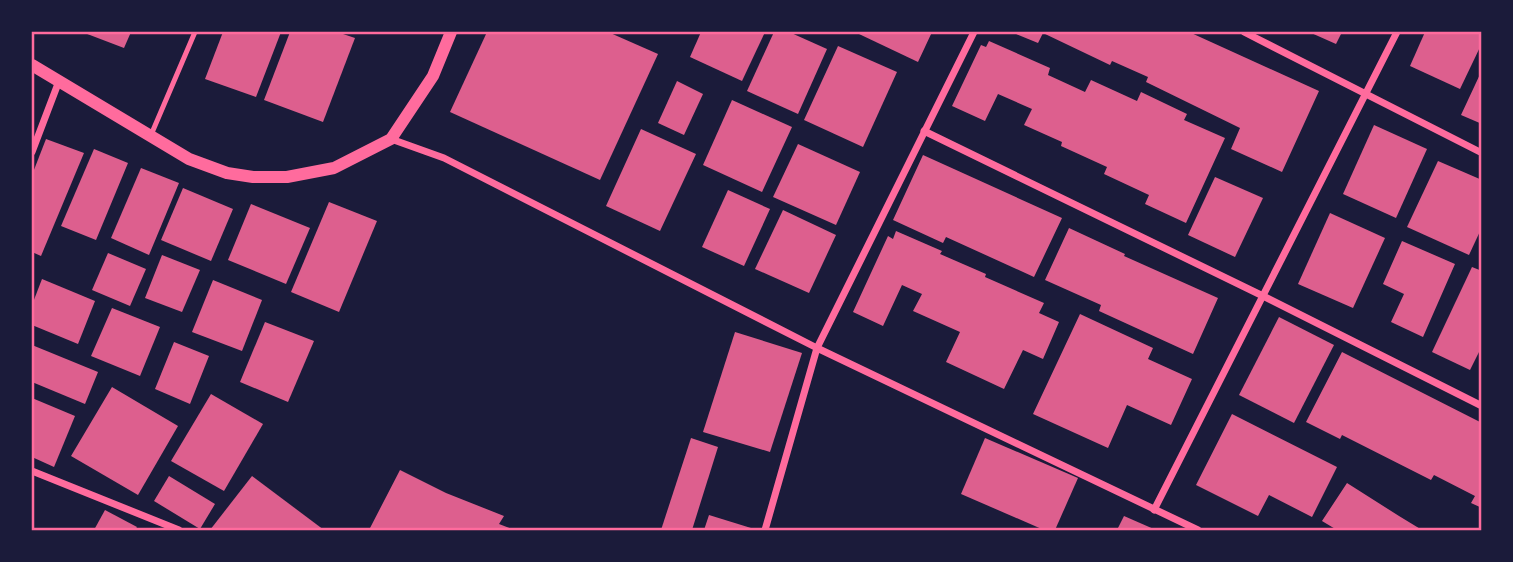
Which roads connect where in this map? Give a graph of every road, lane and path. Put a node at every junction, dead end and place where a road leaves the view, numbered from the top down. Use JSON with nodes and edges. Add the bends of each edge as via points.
{"nodes":[{"id":1,"x":195,"y":32,"type":"edge"},
{"id":2,"x":451,"y":32,"type":"edge"},
{"id":3,"x":974,"y":32,"type":"edge"},
{"id":4,"x":1244,"y":32,"type":"edge"},
{"id":5,"x":1397,"y":32,"type":"edge"},
{"id":6,"x":32,"y":65,"type":"edge"},
{"id":7,"x":59,"y":81,"type":"junction"},
{"id":8,"x":1365,"y":94,"type":"junction"},
{"id":9,"x":924,"y":131,"type":"junction"},
{"id":10,"x":151,"y":136,"type":"junction"},
{"id":11,"x":391,"y":139,"type":"junction"},
{"id":12,"x":32,"y":152,"type":"edge"},
{"id":13,"x":1482,"y":153,"type":"edge"},
{"id":14,"x":1263,"y":296,"type":"junction"},
{"id":15,"x":817,"y":348,"type":"junction"},
{"id":16,"x":1482,"y":406,"type":"edge"},
{"id":17,"x":32,"y":471,"type":"edge"},
{"id":18,"x":1154,"y":510,"type":"junction"},
{"id":19,"x":179,"y":530,"type":"edge"},
{"id":20,"x":765,"y":530,"type":"edge"},
{"id":21,"x":1198,"y":530,"type":"edge"}],
"edges":[{"from":1,"to":10,"type":"lane"},
{"from":2,"to":11,"type":"street","via":[[433,76]]},
{"from":3,"to":9,"type":"street"},
{"from":4,"to":8,"type":"street"},
{"from":5,"to":8,"type":"street"},
{"from":6,"to":7,"type":"street"},
{"from":7,"to":10,"type":"street"},
{"from":7,"to":12,"type":"street"},
{"from":8,"to":13,"type":"street"},
{"from":8,"to":14,"type":"street"},
{"from":9,"to":14,"type":"street"},
{"from":9,"to":15,"type":"street"},
{"from":10,"to":11,"type":"street","via":[[189,159],[253,177],[287,177],[334,168]]},
{"from":11,"to":15,"type":"street","via":[[444,159]]},
{"from":14,"to":16,"type":"street"},
{"from":14,"to":18,"type":"street"},
{"from":15,"to":18,"type":"street"},
{"from":15,"to":20,"type":"street"},
{"from":17,"to":19,"type":"street"},
{"from":18,"to":21,"type":"street"}]}
